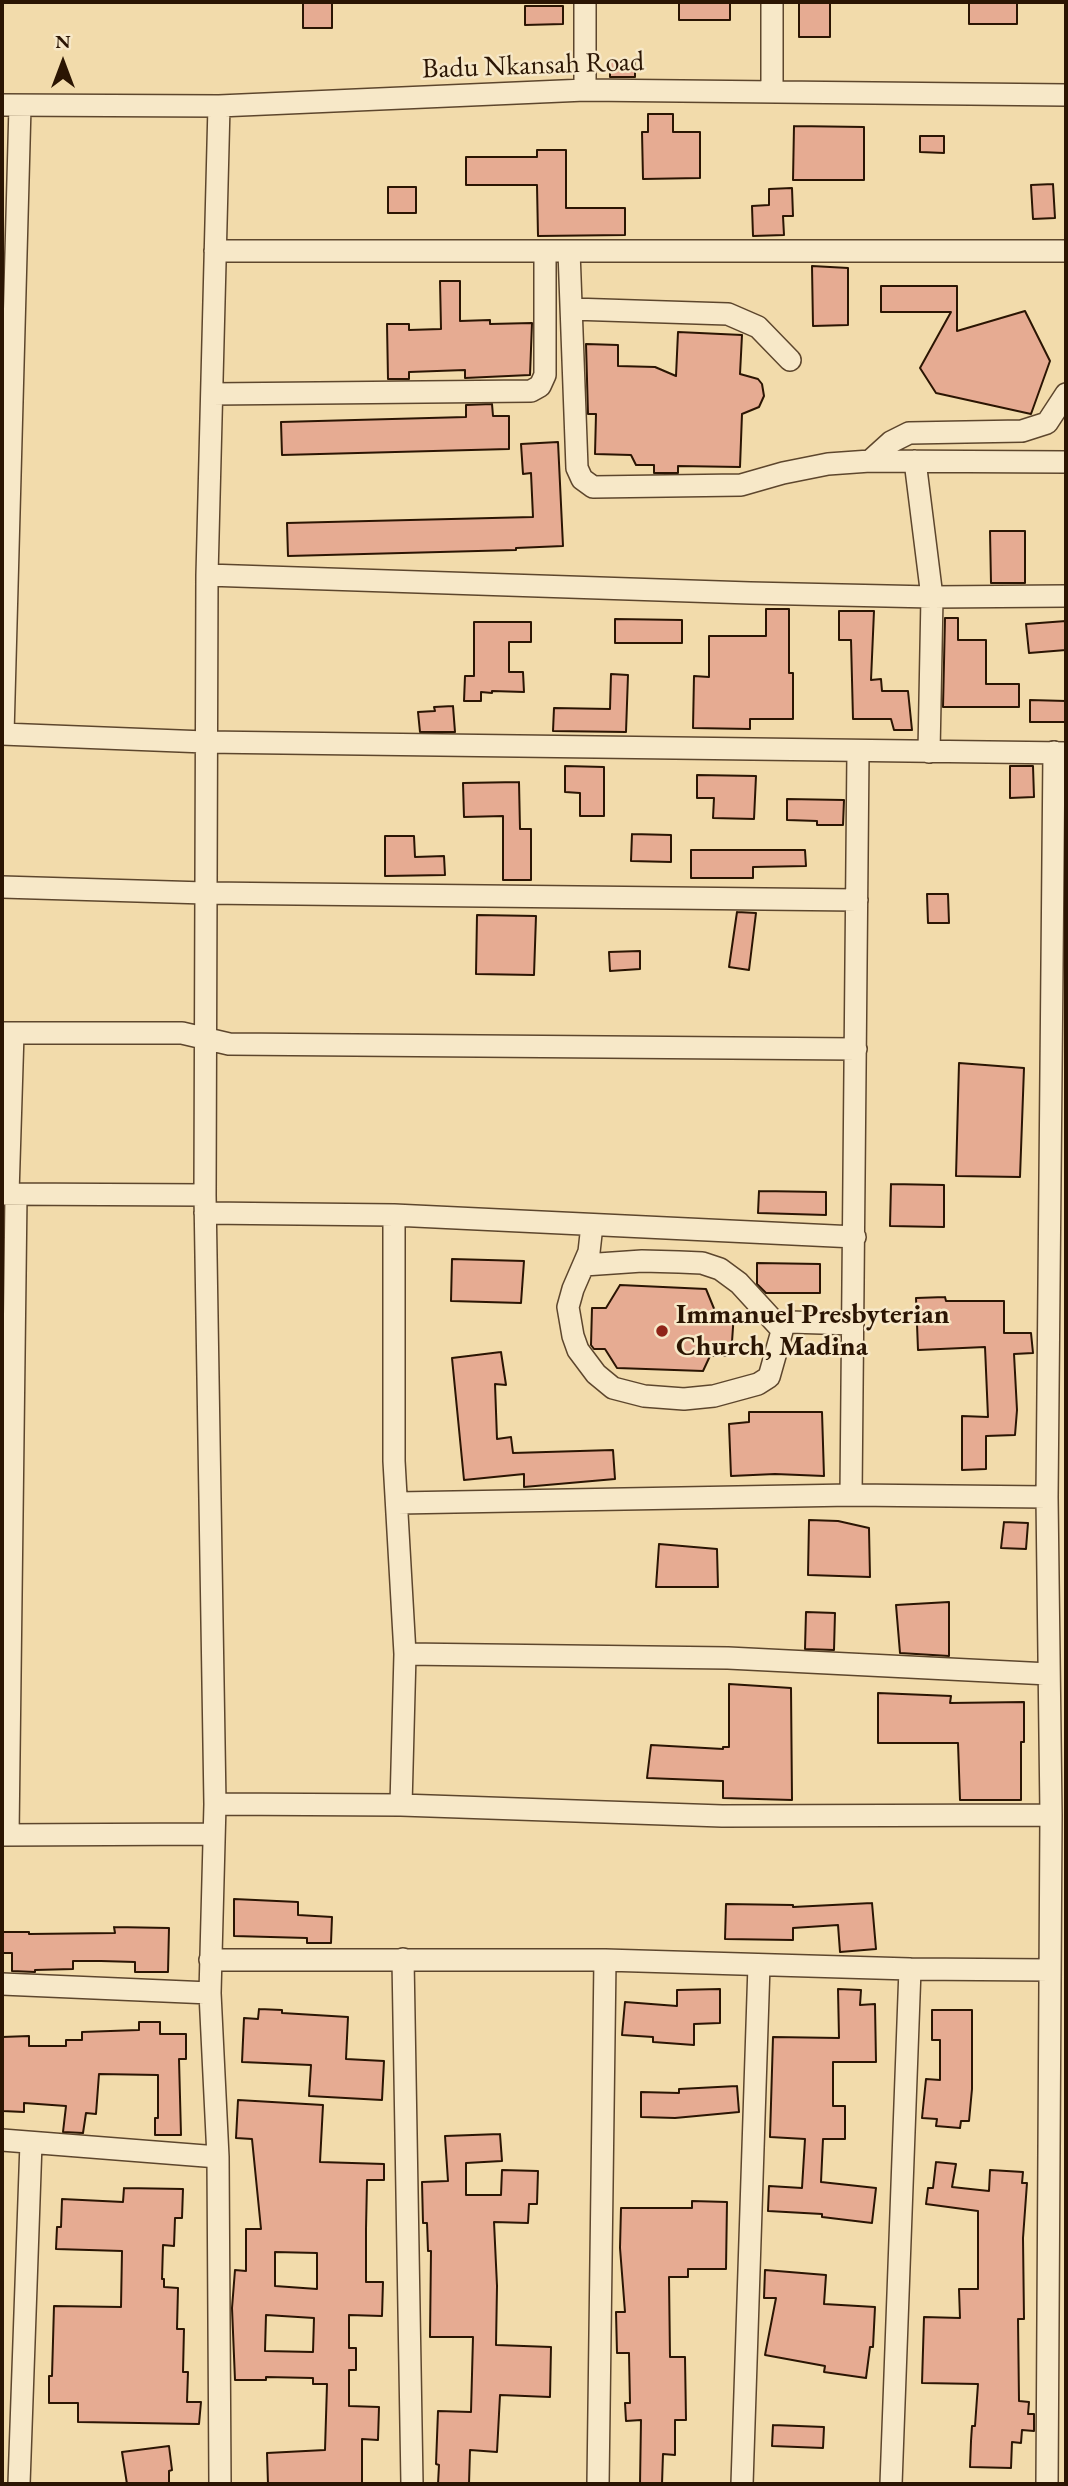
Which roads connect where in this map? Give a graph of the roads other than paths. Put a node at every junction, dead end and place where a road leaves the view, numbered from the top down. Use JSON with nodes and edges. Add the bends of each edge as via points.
{"nodes":[{"id":1,"x":585,"y":2,"type":"edge"},
{"id":2,"x":772,"y":2,"type":"edge"},
{"id":3,"x":585,"y":90,"type":"junction"},
{"id":4,"x":772,"y":92,"type":"junction"},
{"id":5,"x":1066,"y":95,"type":"edge"},
{"id":6,"x":11,"y":105,"type":"edge"},
{"id":7,"x":219,"y":106,"type":"junction"},
{"id":8,"x":215,"y":251,"type":"junction"},
{"id":9,"x":545,"y":251,"type":"junction"},
{"id":10,"x":569,"y":251,"type":"junction"},
{"id":11,"x":1066,"y":251,"type":"edge"},
{"id":12,"x":9,"y":252,"type":"edge"},
{"id":13,"x":572,"y":309,"type":"junction"},
{"id":14,"x":790,"y":360,"type":"dead end"},
{"id":15,"x":212,"y":394,"type":"junction"},
{"id":16,"x":1066,"y":394,"type":"edge"},
{"id":17,"x":7,"y":421,"type":"edge"},
{"id":18,"x":870,"y":461,"type":"junction"},
{"id":19,"x":915,"y":461,"type":"junction"},
{"id":20,"x":1066,"y":463,"type":"edge"},
{"id":21,"x":207,"y":575,"type":"junction"},
{"id":22,"x":1066,"y":596,"type":"edge"},
{"id":23,"x":932,"y":597,"type":"junction"},
{"id":24,"x":3,"y":734,"type":"edge"},
{"id":25,"x":205,"y":742,"type":"junction"},
{"id":26,"x":858,"y":751,"type":"junction"},
{"id":27,"x":929,"y":752,"type":"junction"},
{"id":28,"x":1060,"y":752,"type":"edge"},
{"id":29,"x":2,"y":887,"type":"edge"},
{"id":30,"x":205,"y":894,"type":"junction"},
{"id":31,"x":857,"y":900,"type":"junction"},
{"id":32,"x":7,"y":1033,"type":"edge"},
{"id":33,"x":205,"y":1037,"type":"junction"},
{"id":34,"x":856,"y":1049,"type":"junction"},
{"id":35,"x":9,"y":1194,"type":"edge"},
{"id":36,"x":205,"y":1204,"type":"junction"},
{"id":37,"x":394,"y":1215,"type":"junction"},
{"id":38,"x":592,"y":1225,"type":"junction"},
{"id":39,"x":855,"y":1237,"type":"junction"},
{"id":40,"x":584,"y":1265,"type":"junction"},
{"id":41,"x":853,"y":1324,"type":"junction"},
{"id":42,"x":782,"y":1330,"type":"junction"},
{"id":43,"x":8,"y":1344,"type":"edge"},
{"id":44,"x":851,"y":1495,"type":"junction"},
{"id":45,"x":1047,"y":1497,"type":"junction"},
{"id":46,"x":398,"y":1503,"type":"junction"},
{"id":47,"x":405,"y":1654,"type":"junction"},
{"id":48,"x":1049,"y":1674,"type":"junction"},
{"id":49,"x":215,"y":1804,"type":"junction"},
{"id":50,"x":401,"y":1805,"type":"junction"},
{"id":51,"x":1051,"y":1815,"type":"junction"},
{"id":52,"x":213,"y":1834,"type":"junction"},
{"id":53,"x":5,"y":1835,"type":"edge"},
{"id":54,"x":403,"y":1959,"type":"junction"},
{"id":55,"x":210,"y":1961,"type":"junction"},
{"id":56,"x":605,"y":1961,"type":"junction"},
{"id":57,"x":759,"y":1965,"type":"junction"},
{"id":58,"x":910,"y":1969,"type":"junction"},
{"id":59,"x":1049,"y":1970,"type":"junction"},
{"id":60,"x":2,"y":1984,"type":"edge"},
{"id":61,"x":210,"y":1993,"type":"junction"},
{"id":62,"x":1058,"y":2128,"type":"edge"},
{"id":63,"x":2,"y":2140,"type":"edge"},
{"id":64,"x":31,"y":2143,"type":"junction"},
{"id":65,"x":218,"y":2157,"type":"junction"},
{"id":66,"x":19,"y":2484,"type":"edge"},
{"id":67,"x":220,"y":2484,"type":"edge"},
{"id":68,"x":412,"y":2484,"type":"edge"},
{"id":69,"x":597,"y":2484,"type":"edge"},
{"id":70,"x":742,"y":2484,"type":"edge"},
{"id":71,"x":891,"y":2484,"type":"edge"},
{"id":72,"x":1047,"y":2484,"type":"edge"}],
"edges":[{"from":1,"to":3,"type":"street"},
{"from":2,"to":4,"type":"street"},
{"from":3,"to":4,"type":"street","name":"Badu Nkansah Road"},
{"from":3,"to":7,"type":"street","name":"Badu Nkansah Road"},
{"from":4,"to":5,"type":"street","name":"Badu Nkansah Road"},
{"from":6,"to":7,"type":"street","name":"Badu Nkansah Road"},
{"from":6,"to":12,"type":"street"},
{"from":7,"to":8,"type":"street"},
{"from":8,"to":9,"type":"street"},
{"from":8,"to":15,"type":"street"},
{"from":9,"to":10,"type":"street"},
{"from":9,"to":15,"type":"street","via":[[545,375],[531,391]]},
{"from":10,"to":11,"type":"street"},
{"from":10,"to":13,"type":"street"},
{"from":12,"to":17,"type":"street"},
{"from":13,"to":14,"type":"street","via":[[728,314],[758,327]]},
{"from":13,"to":18,"type":"street","via":[[577,468],[593,487],[741,485],[817,466]]},
{"from":15,"to":21,"type":"street"},
{"from":16,"to":18,"type":"street","via":[[1047,423],[1022,431],[909,433]]},
{"from":17,"to":24,"type":"street"},
{"from":18,"to":19,"type":"street"},
{"from":19,"to":20,"type":"street"},
{"from":19,"to":23,"type":"street"},
{"from":21,"to":23,"type":"street"},
{"from":21,"to":25,"type":"street"},
{"from":22,"to":23,"type":"street"},
{"from":23,"to":27,"type":"street"},
{"from":24,"to":25,"type":"street"},
{"from":25,"to":26,"type":"street"},
{"from":25,"to":30,"type":"street"},
{"from":26,"to":27,"type":"street"},
{"from":26,"to":31,"type":"street"},
{"from":27,"to":28,"type":"street"},
{"from":28,"to":45,"type":"street"},
{"from":29,"to":30,"type":"street"},
{"from":30,"to":31,"type":"street"},
{"from":30,"to":33,"type":"street"},
{"from":31,"to":34,"type":"street"},
{"from":32,"to":33,"type":"street","via":[[182,1033]]},
{"from":32,"to":35,"type":"street"},
{"from":33,"to":34,"type":"street","via":[[229,1044]]},
{"from":33,"to":36,"type":"street"},
{"from":34,"to":39,"type":"street"},
{"from":35,"to":36,"type":"street"},
{"from":35,"to":43,"type":"street"},
{"from":36,"to":37,"type":"street"},
{"from":36,"to":49,"type":"street"},
{"from":37,"to":38,"type":"street"},
{"from":37,"to":46,"type":"street"},
{"from":38,"to":39,"type":"street"},
{"from":38,"to":40,"type":"street"},
{"from":39,"to":41,"type":"street"},
{"from":40,"to":42,"type":"street","via":[[702,1263],[739,1283]]},
{"from":40,"to":42,"type":"street","via":[[568,1307],[573,1336],[596,1374],[613,1388],[684,1399],[758,1384],[769,1377]]},
{"from":41,"to":42,"type":"street","via":[[790,1322]]},
{"from":41,"to":44,"type":"street"},
{"from":43,"to":53,"type":"street"},
{"from":44,"to":45,"type":"street"},
{"from":44,"to":46,"type":"street"},
{"from":45,"to":48,"type":"street"},
{"from":46,"to":47,"type":"street"},
{"from":47,"to":48,"type":"street","via":[[728,1658]]},
{"from":47,"to":50,"type":"street"},
{"from":48,"to":51,"type":"street"},
{"from":49,"to":50,"type":"street"},
{"from":49,"to":52,"type":"street"},
{"from":50,"to":51,"type":"street","via":[[722,1816]]},
{"from":51,"to":59,"type":"street"},
{"from":52,"to":53,"type":"street"},
{"from":52,"to":55,"type":"street"},
{"from":54,"to":55,"type":"street"},
{"from":54,"to":56,"type":"street"},
{"from":54,"to":68,"type":"street"},
{"from":55,"to":61,"type":"street"},
{"from":56,"to":57,"type":"street"},
{"from":56,"to":69,"type":"street"},
{"from":57,"to":58,"type":"street"},
{"from":57,"to":70,"type":"street"},
{"from":58,"to":59,"type":"street"},
{"from":58,"to":71,"type":"street"},
{"from":59,"to":62,"type":"street"},
{"from":60,"to":61,"type":"street"},
{"from":61,"to":65,"type":"street"},
{"from":62,"to":72,"type":"street"},
{"from":63,"to":64,"type":"street"},
{"from":64,"to":65,"type":"street"},
{"from":64,"to":66,"type":"street"},
{"from":65,"to":67,"type":"street"}]}
